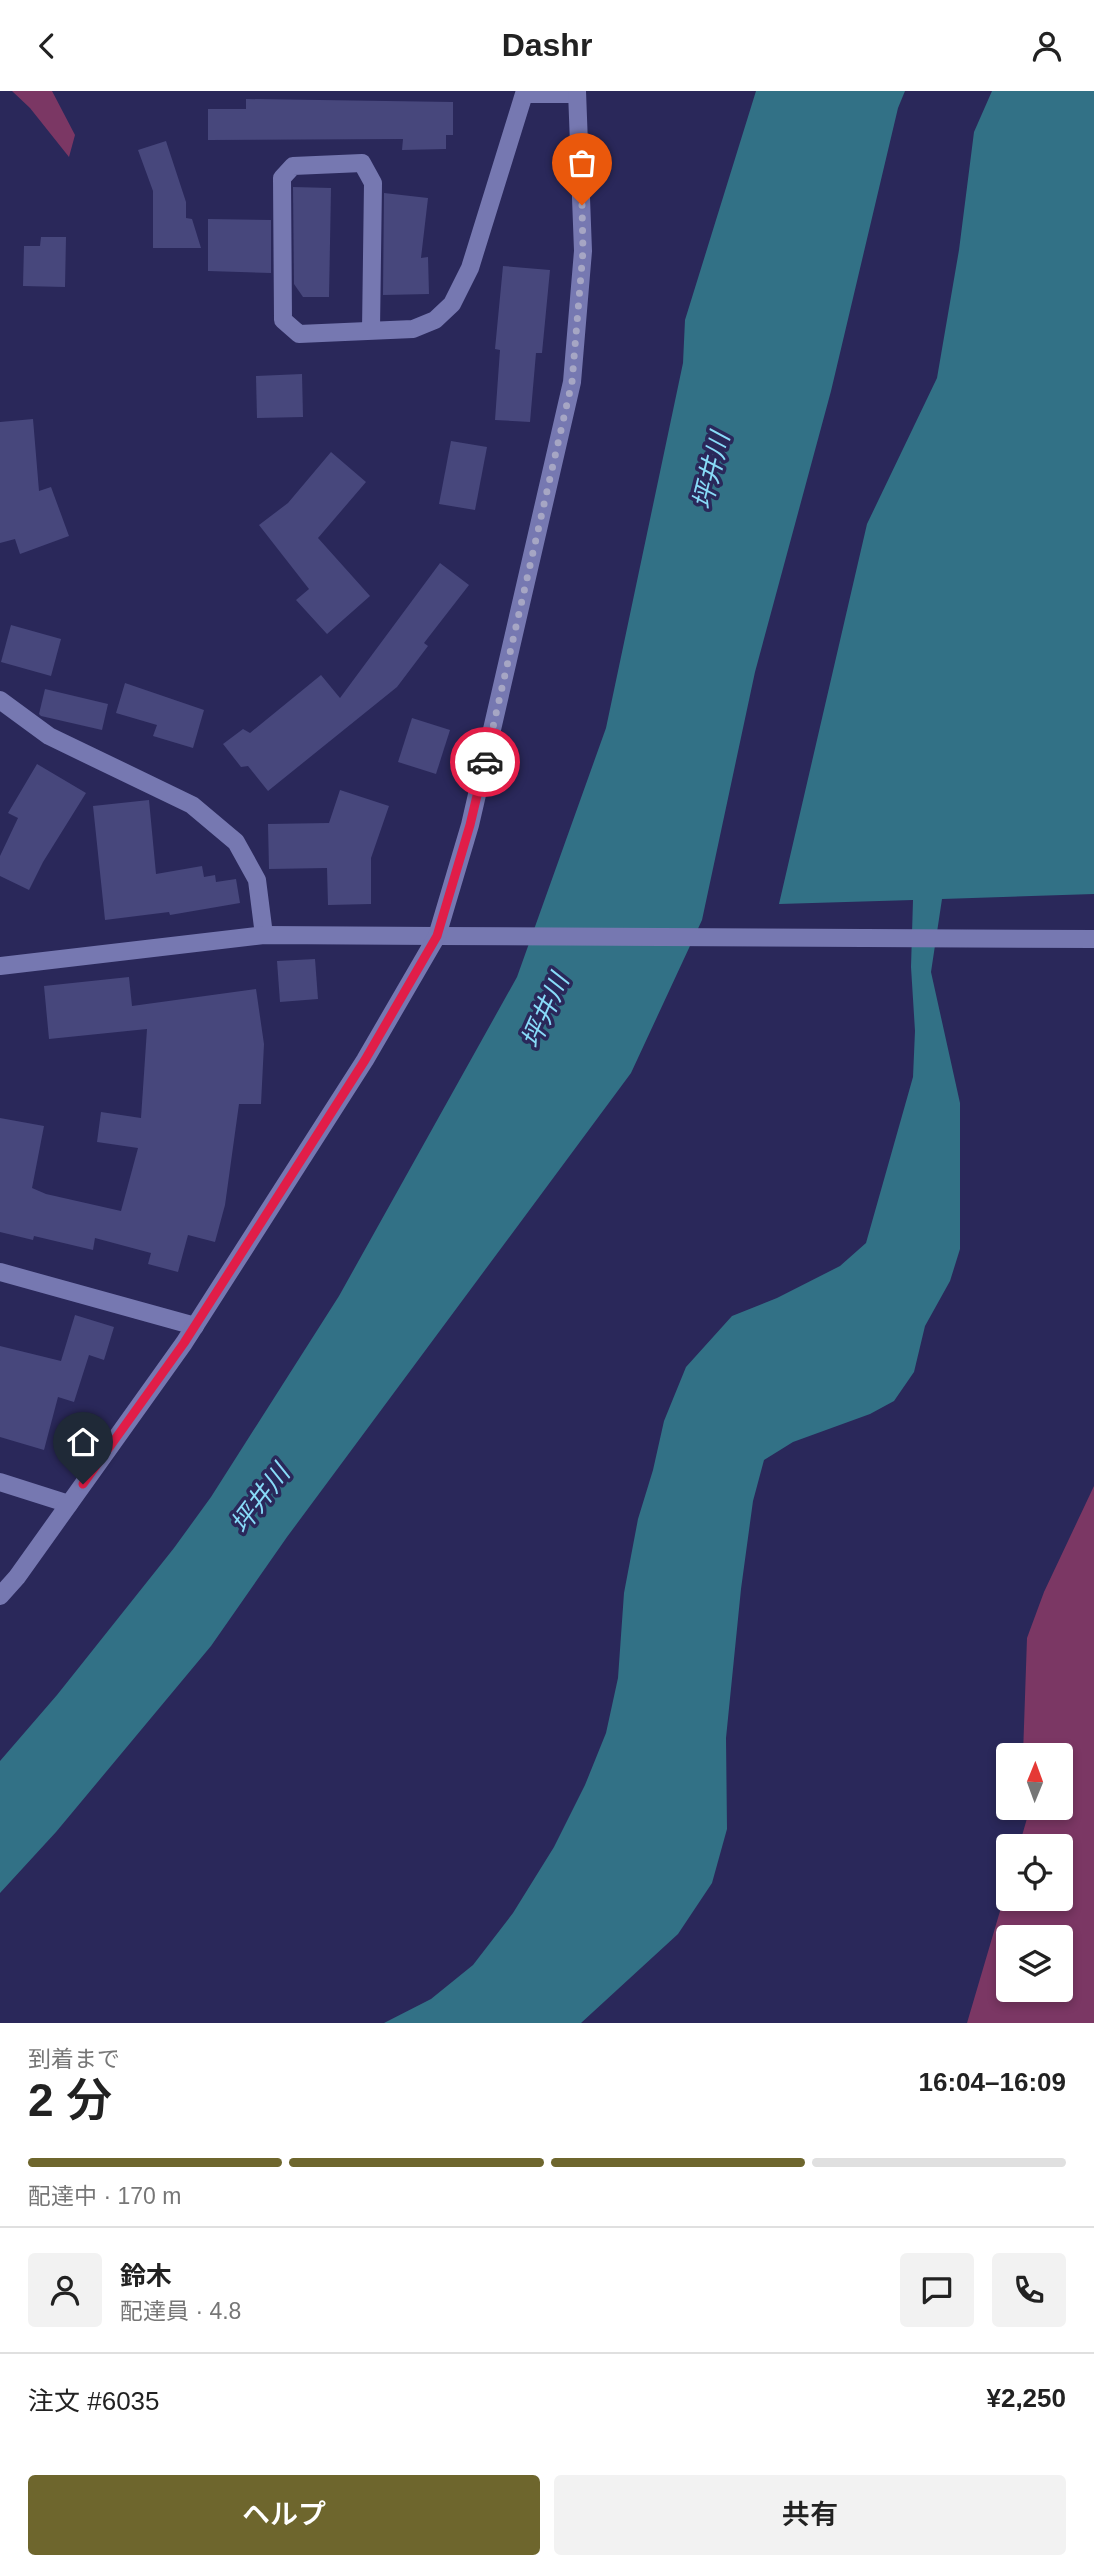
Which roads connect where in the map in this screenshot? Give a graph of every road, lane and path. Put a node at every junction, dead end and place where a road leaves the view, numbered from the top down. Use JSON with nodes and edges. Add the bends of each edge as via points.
{"nodes":[{"id":1,"x":577,"y":92,"type":"edge"},
{"id":2,"x":371,"y":330,"type":"junction"},
{"id":3,"x":0,"y":700,"type":"edge"},
{"id":4,"x":264,"y":935,"type":"junction"},
{"id":5,"x":437,"y":936,"type":"junction"},
{"id":6,"x":1094,"y":939,"type":"edge"},
{"id":7,"x":0,"y":966,"type":"edge"},
{"id":8,"x":0,"y":1272,"type":"edge"},
{"id":9,"x":195,"y":1326,"type":"junction"},
{"id":10,"x":0,"y":1482,"type":"edge"},
{"id":11,"x":68,"y":1504,"type":"junction"},
{"id":12,"x":0,"y":1597,"type":"edge"}],
"edges":[{"from":1,"to":2,"type":"street","via":[[524,94],[470,268],[452,304],[435,320],[413,329]]},
{"from":1,"to":5,"type":"street","via":[[583,251],[572,382],[470,825]]},
{"from":2,"to":2,"type":"street","via":[[299,334],[283,320],[282,178],[293,166],[362,163],[373,183]]},
{"from":3,"to":4,"type":"street","via":[[49,736],[192,805],[236,842],[257,880]]},
{"from":4,"to":5,"type":"street"},
{"from":4,"to":7,"type":"street"},
{"from":5,"to":6,"type":"street"},
{"from":5,"to":9,"type":"street","via":[[365,1060]]},
{"from":8,"to":9,"type":"street"},
{"from":9,"to":11,"type":"street"},
{"from":10,"to":11,"type":"street"},
{"from":11,"to":12,"type":"street"}]}
